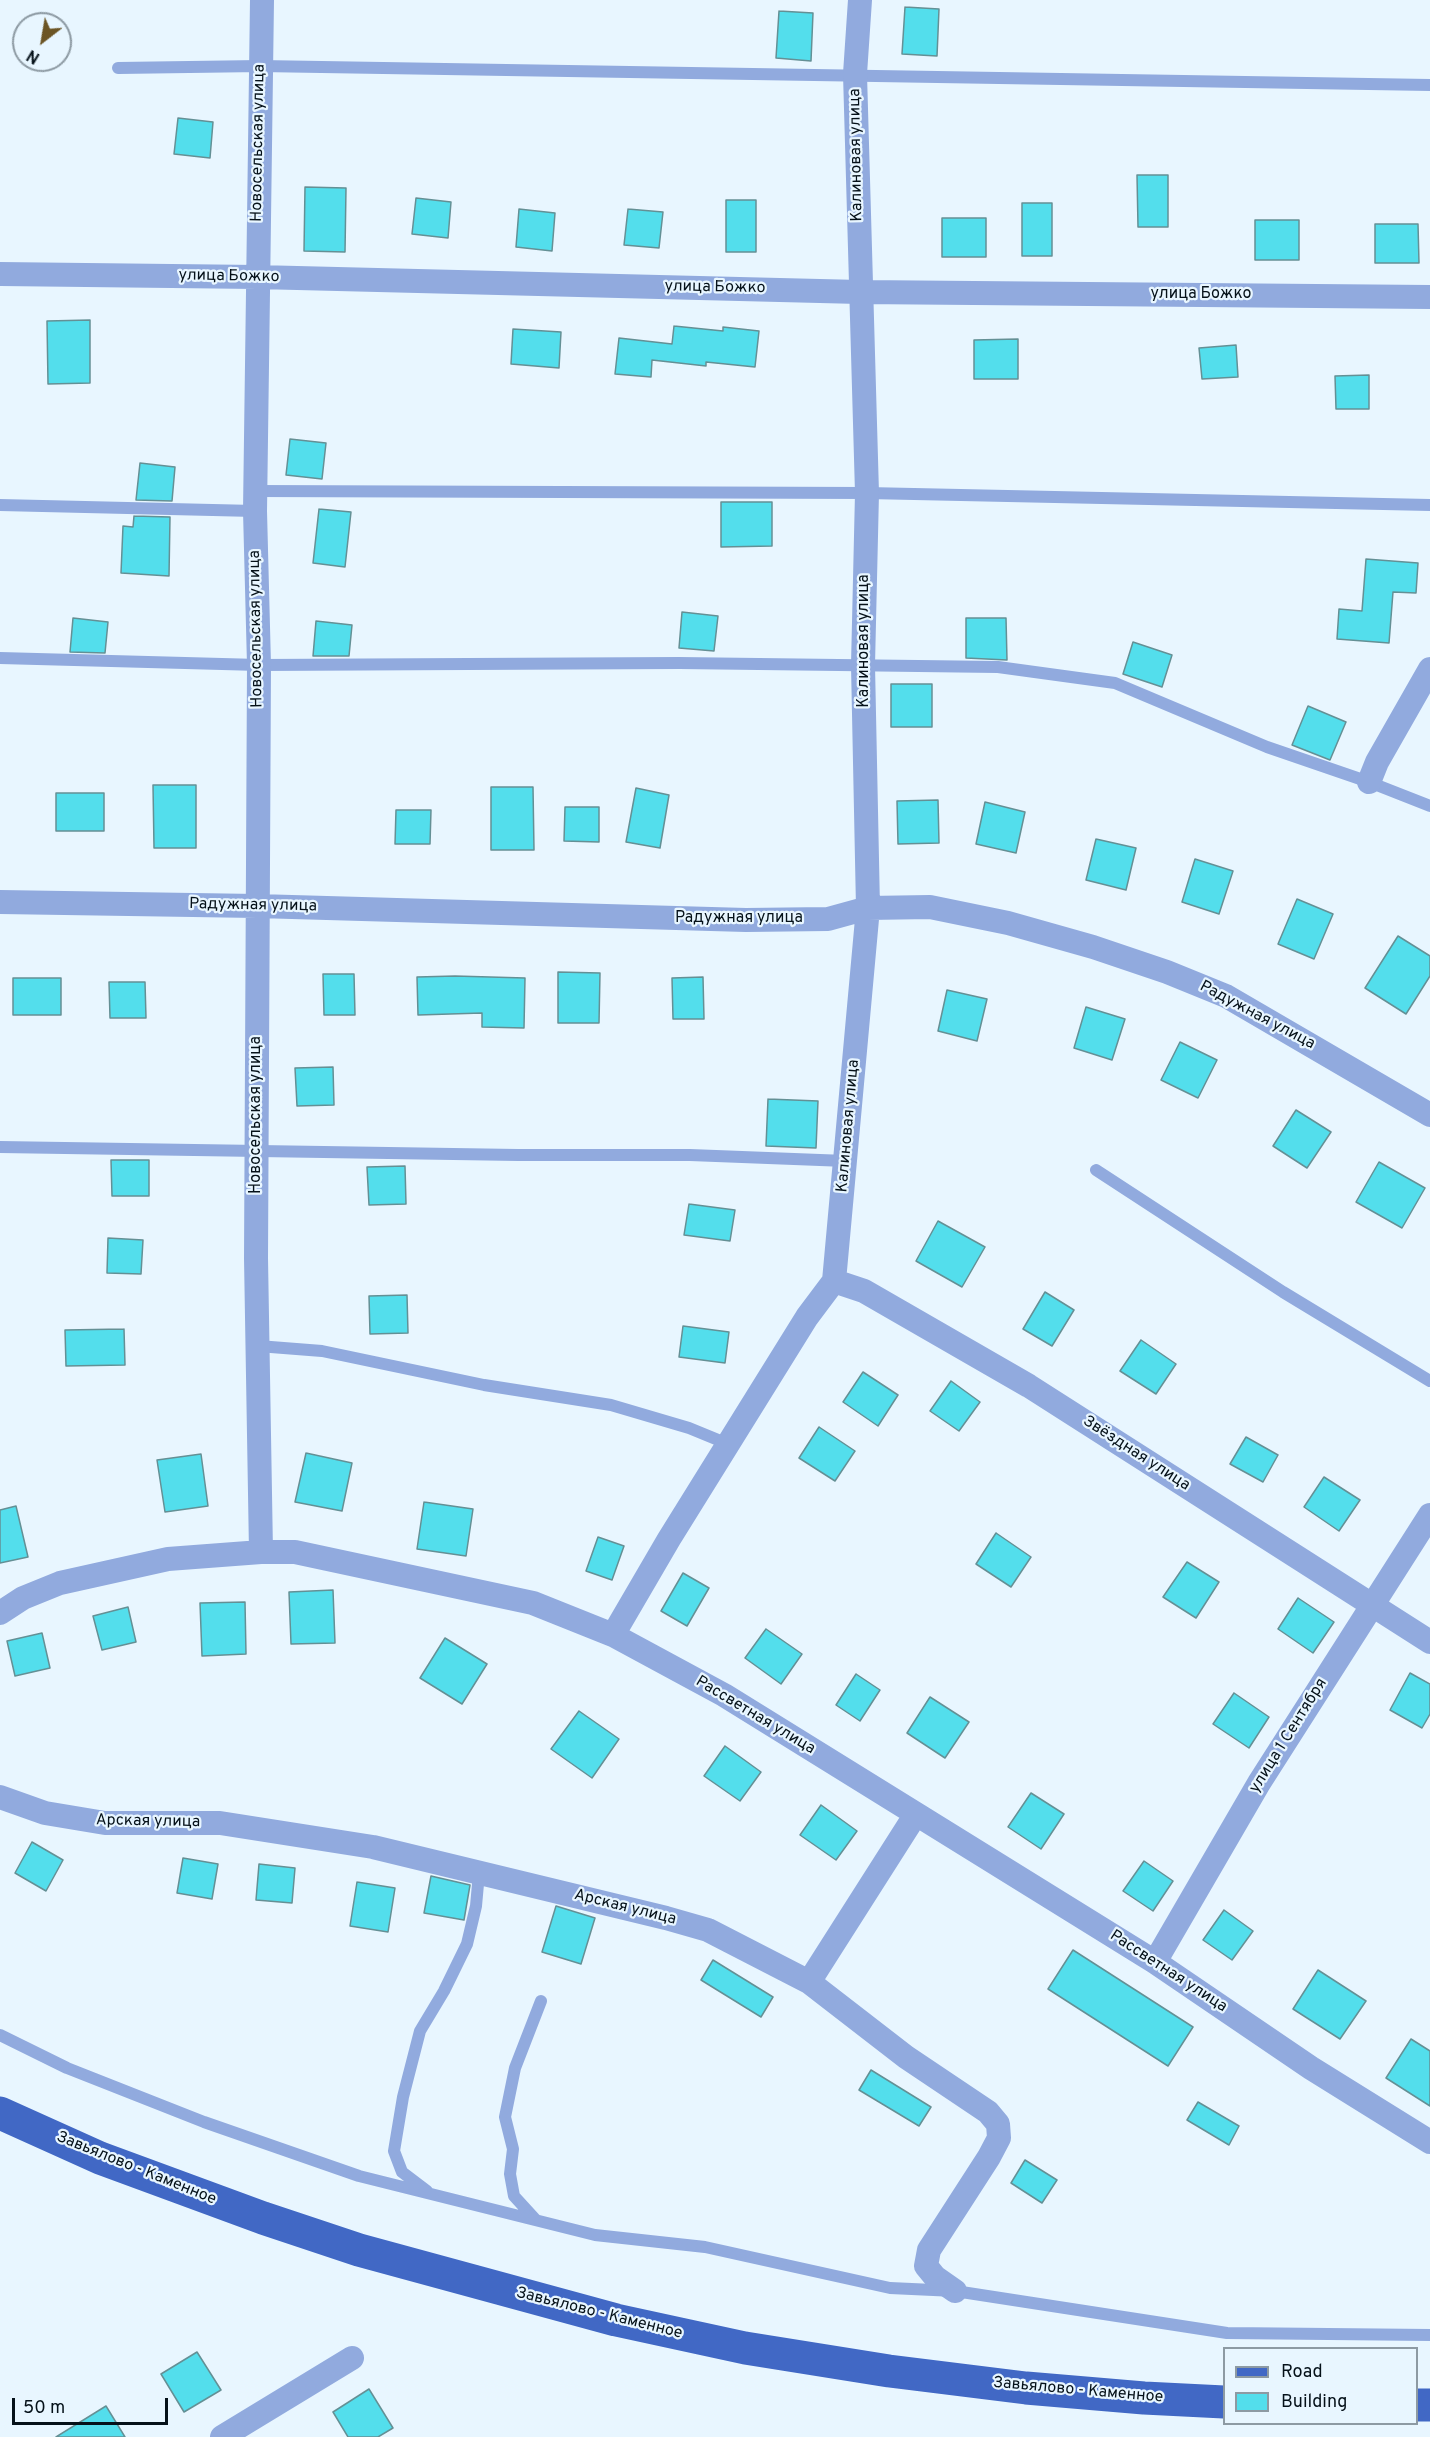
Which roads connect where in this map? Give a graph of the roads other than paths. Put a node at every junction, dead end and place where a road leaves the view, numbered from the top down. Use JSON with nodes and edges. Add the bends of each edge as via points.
{"nodes":[{"id":1,"x":262,"y":0,"type":"edge"},
{"id":2,"x":860,"y":0,"type":"edge"},
{"id":3,"x":260,"y":66,"type":"junction"},
{"id":4,"x":118,"y":68,"type":"dead end"},
{"id":5,"x":855,"y":74,"type":"junction"},
{"id":6,"x":1430,"y":85,"type":"edge"},
{"id":7,"x":0,"y":274,"type":"edge"},
{"id":8,"x":258,"y":277,"type":"junction"},
{"id":9,"x":860,"y":292,"type":"junction"},
{"id":10,"x":1430,"y":297,"type":"edge"},
{"id":11,"x":867,"y":493,"type":"junction"},
{"id":12,"x":255,"y":501,"type":"junction"},
{"id":13,"x":0,"y":505,"type":"edge"},
{"id":14,"x":1430,"y":505,"type":"edge"},
{"id":15,"x":0,"y":658,"type":"edge"},
{"id":16,"x":259,"y":665,"type":"junction"},
{"id":17,"x":863,"y":665,"type":"junction"},
{"id":18,"x":1430,"y":669,"type":"edge"},
{"id":19,"x":1370,"y":782,"type":"junction"},
{"id":20,"x":1430,"y":806,"type":"edge"},
{"id":21,"x":0,"y":902,"type":"edge"},
{"id":22,"x":257,"y":906,"type":"junction"},
{"id":23,"x":868,"y":908,"type":"junction"},
{"id":24,"x":1430,"y":1115,"type":"edge"},
{"id":25,"x":0,"y":1147,"type":"edge"},
{"id":26,"x":256,"y":1151,"type":"junction"},
{"id":27,"x":846,"y":1161,"type":"junction"},
{"id":28,"x":1096,"y":1170,"type":"dead end"},
{"id":29,"x":834,"y":1281,"type":"junction"},
{"id":30,"x":258,"y":1346,"type":"junction"},
{"id":31,"x":1430,"y":1381,"type":"edge"},
{"id":32,"x":728,"y":1444,"type":"junction"},
{"id":33,"x":1430,"y":1515,"type":"edge"},
{"id":34,"x":261,"y":1552,"type":"junction"},
{"id":35,"x":1372,"y":1606,"type":"junction"},
{"id":36,"x":0,"y":1613,"type":"edge"},
{"id":37,"x":613,"y":1635,"type":"junction"},
{"id":38,"x":1430,"y":1642,"type":"edge"},
{"id":39,"x":0,"y":1797,"type":"edge"},
{"id":40,"x":916,"y":1814,"type":"junction"},
{"id":41,"x":479,"y":1873,"type":"junction"},
{"id":42,"x":1155,"y":1962,"type":"junction"},
{"id":43,"x":809,"y":1982,"type":"junction"},
{"id":44,"x":541,"y":2001,"type":"dead end"},
{"id":45,"x":0,"y":2035,"type":"edge"},
{"id":46,"x":0,"y":2113,"type":"edge"},
{"id":47,"x":1430,"y":2142,"type":"edge"},
{"id":48,"x":432,"y":2195,"type":"junction"},
{"id":49,"x":536,"y":2220,"type":"junction"},
{"id":50,"x":955,"y":2291,"type":"junction"},
{"id":51,"x":1430,"y":2335,"type":"edge"},
{"id":52,"x":352,"y":2358,"type":"dead end"},
{"id":53,"x":1223,"y":2402,"type":"edge"},
{"id":54,"x":222,"y":2437,"type":"edge"}],
"edges":[{"from":1,"to":3,"type":"street","name":"Новосельская улица"},
{"from":2,"to":5,"type":"street","name":"Калиновая улица"},
{"from":3,"to":4,"type":"lane"},
{"from":3,"to":5,"type":"lane"},
{"from":3,"to":8,"type":"street","name":"Новосельская улица"},
{"from":5,"to":6,"type":"lane"},
{"from":5,"to":9,"type":"street","name":"Калиновая улица"},
{"from":7,"to":8,"type":"street","name":"улица Божко"},
{"from":8,"to":9,"type":"street","name":"улица Божко"},
{"from":8,"to":12,"type":"street","name":"Новосельская улица"},
{"from":9,"to":10,"type":"street","name":"улица Божко"},
{"from":9,"to":11,"type":"street","name":"Калиновая улица"},
{"from":11,"to":12,"type":"lane"},
{"from":11,"to":14,"type":"lane"},
{"from":11,"to":17,"type":"street","name":"Калиновая улица"},
{"from":12,"to":13,"type":"lane"},
{"from":12,"to":16,"type":"street","name":"Новосельская улица"},
{"from":15,"to":16,"type":"lane"},
{"from":16,"to":17,"type":"lane"},
{"from":16,"to":22,"type":"street","name":"Новосельская улица"},
{"from":17,"to":19,"type":"lane","via":[[998,667],[1115,683],[1267,747]]},
{"from":17,"to":23,"type":"street","name":"Калиновая улица"},
{"from":18,"to":19,"type":"street","via":[[1377,762]]},
{"from":19,"to":20,"type":"lane"},
{"from":21,"to":22,"type":"street","name":"Радужная улица"},
{"from":22,"to":23,"type":"street","name":"Радужная улица","via":[[746,920],[828,919]]},
{"from":22,"to":26,"type":"street","name":"Новосельская улица"},
{"from":23,"to":24,"type":"street","name":"Радужная улица","via":[[930,907],[986,918],[1093,946],[1167,972],[1226,996]]},
{"from":23,"to":27,"type":"street","name":"Калиновая улица"},
{"from":25,"to":26,"type":"lane"},
{"from":26,"to":27,"type":"lane","via":[[690,1155]]},
{"from":26,"to":30,"type":"street","name":"Новосельская улица"},
{"from":27,"to":29,"type":"street","name":"Калиновая улица"},
{"from":28,"to":31,"type":"lane","via":[[1283,1292]]},
{"from":29,"to":32,"type":"street","via":[[807,1317]]},
{"from":29,"to":35,"type":"street","name":"Звёздная улица","via":[[864,1291],[1029,1386]]},
{"from":30,"to":32,"type":"lane","via":[[322,1351],[484,1385],[611,1405]]},
{"from":30,"to":34,"type":"street","name":"Новосельская улица"},
{"from":32,"to":37,"type":"street"},
{"from":33,"to":35,"type":"street","name":"улица 1 Сентября"},
{"from":34,"to":36,"type":"street","name":"Рассветная улица","via":[[168,1559],[60,1583],[23,1598]]},
{"from":34,"to":37,"type":"street","name":"Рассветная улица","via":[[295,1552],[533,1603]]},
{"from":35,"to":38,"type":"street","name":"Звёздная улица"},
{"from":35,"to":42,"type":"street","name":"улица 1 Сентября","via":[[1259,1784]]},
{"from":37,"to":40,"type":"street","name":"Рассветная улица","via":[[724,1695]]},
{"from":39,"to":41,"type":"street","name":"Арская улица","via":[[45,1813],[105,1823],[220,1823],[373,1848]]},
{"from":40,"to":42,"type":"street","name":"Рассветная улица"},
{"from":40,"to":43,"type":"street"},
{"from":41,"to":43,"type":"street","name":"Арская улица","via":[[708,1930]]},
{"from":41,"to":48,"type":"lane","via":[[467,1944],[420,2031],[394,2151],[402,2172]]},
{"from":42,"to":47,"type":"street","name":"Рассветная улица","via":[[1311,2068]]},
{"from":43,"to":50,"type":"street","name":"Арская улица","via":[[906,2057],[988,2112],[998,2124],[999,2138],[989,2157],[929,2250],[926,2266]]},
{"from":44,"to":49,"type":"lane","via":[[515,2068],[505,2117],[513,2149],[510,2174],[514,2196]]},
{"from":45,"to":48,"type":"lane","via":[[67,2068],[204,2122],[359,2176]]},
{"from":46,"to":53,"type":"main road","name":"Завьялово - Каменное","via":[[110,2162],[284,2225],[359,2250],[616,2320],[745,2348],[889,2371],[1026,2388]]},
{"from":48,"to":49,"type":"lane"},
{"from":49,"to":50,"type":"lane","via":[[595,2235],[705,2247],[890,2288]]},
{"from":50,"to":51,"type":"lane","via":[[1227,2333]]},
{"from":52,"to":54,"type":"street"}]}
